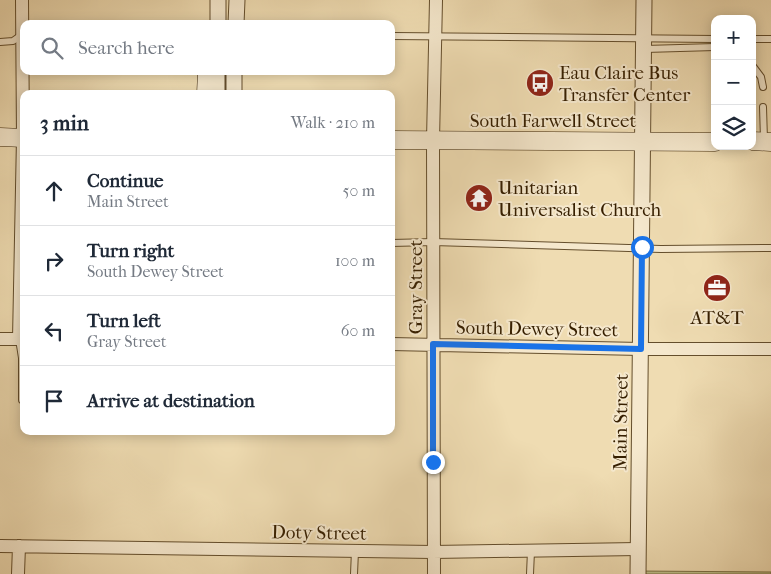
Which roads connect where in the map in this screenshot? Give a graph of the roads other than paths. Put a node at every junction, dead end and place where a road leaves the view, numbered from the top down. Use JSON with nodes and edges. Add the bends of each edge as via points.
{"nodes":[{"id":1,"x":22,"y":0,"type":"edge"},
{"id":2,"x":218,"y":0,"type":"edge"},
{"id":3,"x":237,"y":0,"type":"edge"},
{"id":4,"x":436,"y":0,"type":"edge"},
{"id":5,"x":644,"y":0,"type":"edge"},
{"id":6,"x":23,"y":20,"type":"edge"},
{"id":7,"x":218,"y":20,"type":"edge"},
{"id":8,"x":236,"y":20,"type":"edge"},
{"id":9,"x":20,"y":36,"type":"edge"},
{"id":10,"x":395,"y":36,"type":"edge"},
{"id":11,"x":436,"y":36,"type":"junction"},
{"id":12,"x":711,"y":39,"type":"edge"},
{"id":13,"x":756,"y":39,"type":"edge"},
{"id":14,"x":771,"y":40,"type":"edge"},
{"id":15,"x":0,"y":42,"type":"edge"},
{"id":16,"x":643,"y":44,"type":"junction"},
{"id":17,"x":711,"y":47,"type":"edge"},
{"id":18,"x":756,"y":70,"type":"edge"},
{"id":19,"x":23,"y":75,"type":"edge"},
{"id":20,"x":207,"y":75,"type":"edge"},
{"id":21,"x":217,"y":75,"type":"edge"},
{"id":22,"x":234,"y":75,"type":"edge"},
{"id":23,"x":763,"y":87,"type":"dead end"},
{"id":24,"x":23,"y":90,"type":"edge"},
{"id":25,"x":206,"y":90,"type":"edge"},
{"id":26,"x":217,"y":90,"type":"edge"},
{"id":27,"x":234,"y":90,"type":"edge"},
{"id":28,"x":764,"y":106,"type":"dead end"},
{"id":29,"x":0,"y":138,"type":"edge"},
{"id":30,"x":20,"y":138,"type":"edge"},
{"id":31,"x":395,"y":140,"type":"edge"},
{"id":32,"x":433,"y":140,"type":"junction"},
{"id":33,"x":643,"y":142,"type":"junction"},
{"id":34,"x":711,"y":142,"type":"edge"},
{"id":35,"x":762,"y":142,"type":"edge"},
{"id":36,"x":434,"y":242,"type":"junction"},
{"id":37,"x":395,"y":243,"type":"edge"},
{"id":38,"x":642,"y":247,"type":"junction"},
{"id":39,"x":771,"y":248,"type":"edge"},
{"id":40,"x":0,"y":339,"type":"edge"},
{"id":41,"x":20,"y":339,"type":"edge"},
{"id":42,"x":395,"y":344,"type":"edge"},
{"id":43,"x":433,"y":344,"type":"junction"},
{"id":44,"x":641,"y":349,"type":"junction"},
{"id":45,"x":771,"y":349,"type":"edge"},
{"id":46,"x":0,"y":546,"type":"edge"},
{"id":47,"x":19,"y":546,"type":"junction"},
{"id":48,"x":638,"y":548,"type":"junction"},
{"id":49,"x":531,"y":550,"type":"junction"},
{"id":50,"x":354,"y":551,"type":"junction"},
{"id":51,"x":433,"y":552,"type":"junction"},
{"id":52,"x":18,"y":574,"type":"edge"},
{"id":53,"x":354,"y":574,"type":"edge"},
{"id":54,"x":434,"y":574,"type":"edge"},
{"id":55,"x":530,"y":574,"type":"edge"},
{"id":56,"x":638,"y":574,"type":"edge"}],
"edges":[{"from":1,"to":6,"type":"street"},
{"from":2,"to":7,"type":"street"},
{"from":3,"to":8,"type":"street"},
{"from":4,"to":11,"type":"street","name":"Gray Street"},
{"from":5,"to":16,"type":"street","name":"Main Street"},
{"from":9,"to":15,"type":"lane","via":[[13,41]]},
{"from":10,"to":11,"type":"lane"},
{"from":11,"to":16,"type":"lane"},
{"from":11,"to":32,"type":"street","name":"Gray Street"},
{"from":12,"to":16,"type":"lane"},
{"from":13,"to":14,"type":"lane"},
{"from":16,"to":17,"type":"lane"},
{"from":16,"to":33,"type":"street","name":"Main Street"},
{"from":18,"to":23,"type":"lane"},
{"from":19,"to":24,"type":"street"},
{"from":20,"to":25,"type":"main road"},
{"from":21,"to":26,"type":"street"},
{"from":22,"to":27,"type":"street"},
{"from":28,"to":35,"type":"lane"},
{"from":29,"to":30,"type":"main road"},
{"from":31,"to":32,"type":"main road","name":"South Farwell Street"},
{"from":32,"to":33,"type":"main road","name":"South Farwell Street"},
{"from":32,"to":36,"type":"street","name":"Gray Street"},
{"from":33,"to":34,"type":"main road","name":"South Farwell Street"},
{"from":33,"to":38,"type":"street","name":"Main Street"},
{"from":36,"to":37,"type":"lane"},
{"from":36,"to":38,"type":"lane"},
{"from":36,"to":43,"type":"street","name":"Gray Street"},
{"from":38,"to":39,"type":"lane"},
{"from":38,"to":44,"type":"street","name":"Main Street"},
{"from":40,"to":41,"type":"street"},
{"from":42,"to":43,"type":"street","name":"South Dewey Street"},
{"from":43,"to":44,"type":"street","name":"South Dewey Street"},
{"from":43,"to":51,"type":"street","name":"Gray Street"},
{"from":44,"to":45,"type":"street","name":"South Dewey Street"},
{"from":44,"to":48,"type":"street","name":"Main Street"},
{"from":46,"to":47,"type":"street","name":"Doty Street"},
{"from":47,"to":50,"type":"street","name":"Doty Street"},
{"from":47,"to":52,"type":"street"},
{"from":48,"to":49,"type":"street","name":"Doty Street"},
{"from":48,"to":56,"type":"street","name":"Main Street"},
{"from":49,"to":51,"type":"street","name":"Doty Street"},
{"from":49,"to":55,"type":"lane"},
{"from":50,"to":51,"type":"street","name":"Doty Street"},
{"from":50,"to":53,"type":"lane"},
{"from":51,"to":54,"type":"street","name":"Gray Street"}]}
